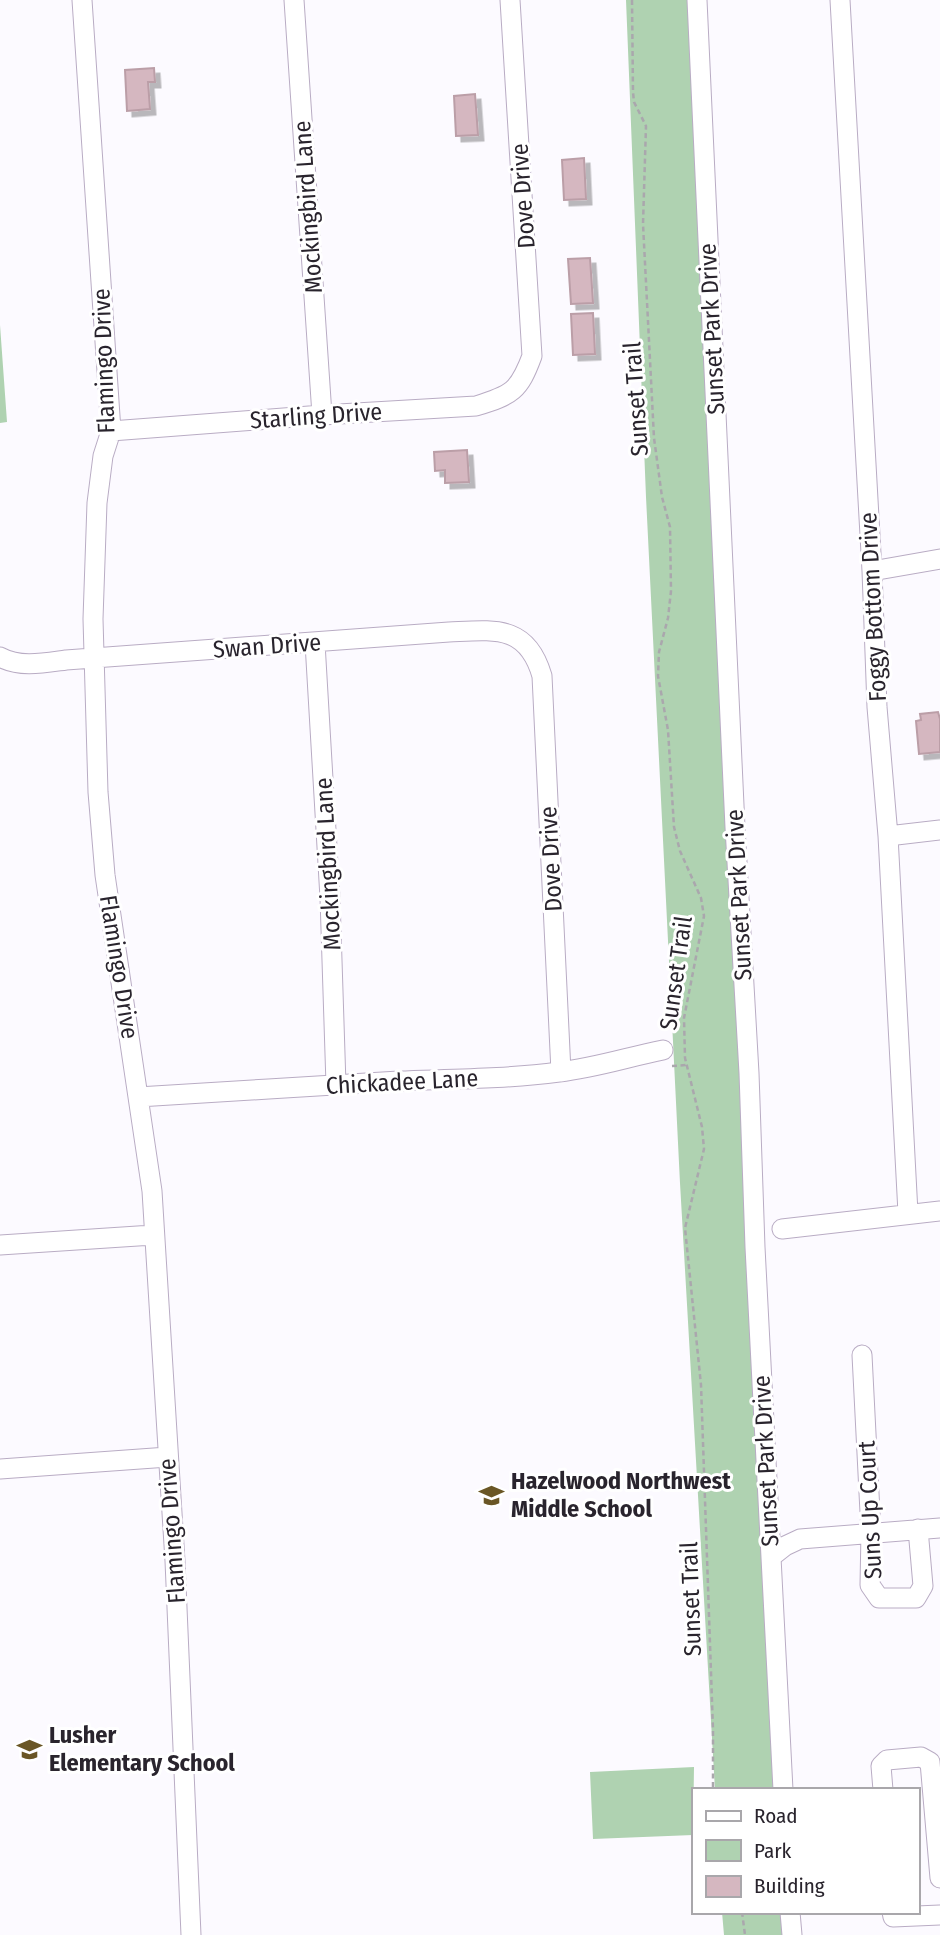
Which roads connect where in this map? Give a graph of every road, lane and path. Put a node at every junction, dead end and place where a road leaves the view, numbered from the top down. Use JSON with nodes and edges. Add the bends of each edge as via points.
{"nodes":[{"id":1,"x":82,"y":0,"type":"edge"},
{"id":2,"x":294,"y":0,"type":"edge"},
{"id":3,"x":510,"y":0,"type":"edge"},
{"id":4,"x":632,"y":0,"type":"edge"},
{"id":5,"x":698,"y":0,"type":"edge"},
{"id":6,"x":840,"y":0,"type":"edge"},
{"id":7,"x":517,"y":389,"type":"joint"},
{"id":8,"x":322,"y":415,"type":"junction"},
{"id":9,"x":111,"y":431,"type":"junction"},
{"id":10,"x":940,"y":559,"type":"edge"},
{"id":11,"x":872,"y":571,"type":"junction"},
{"id":12,"x":315,"y":643,"type":"junction"},
{"id":13,"x":530,"y":648,"type":"joint"},
{"id":14,"x":0,"y":657,"type":"edge"},
{"id":15,"x":94,"y":659,"type":"junction"},
{"id":16,"x":940,"y":830,"type":"edge"},
{"id":17,"x":888,"y":836,"type":"junction"},
{"id":18,"x":663,"y":1050,"type":"dead end"},
{"id":19,"x":561,"y":1072,"type":"junction"},
{"id":20,"x":336,"y":1085,"type":"junction"},
{"id":21,"x":138,"y":1097,"type":"junction"},
{"id":22,"x":940,"y":1211,"type":"edge"},
{"id":23,"x":908,"y":1213,"type":"junction"},
{"id":24,"x":782,"y":1229,"type":"dead end"},
{"id":25,"x":153,"y":1235,"type":"junction"},
{"id":26,"x":0,"y":1245,"type":"edge"},
{"id":27,"x":862,"y":1355,"type":"dead end"},
{"id":28,"x":168,"y":1457,"type":"junction"},
{"id":29,"x":0,"y":1469,"type":"edge"},
{"id":30,"x":940,"y":1528,"type":"edge"},
{"id":31,"x":918,"y":1529,"type":"junction"},
{"id":32,"x":871,"y":1532,"type":"junction"},
{"id":33,"x":771,"y":1557,"type":"junction"},
{"id":34,"x":713,"y":1788,"type":"edge"},
{"id":35,"x":783,"y":1788,"type":"edge"},
{"id":36,"x":883,"y":1788,"type":"edge"},
{"id":37,"x":940,"y":1878,"type":"edge"},
{"id":38,"x":742,"y":1914,"type":"edge"},
{"id":39,"x":790,"y":1914,"type":"edge"},
{"id":40,"x":940,"y":1914,"type":"edge"},
{"id":41,"x":893,"y":1915,"type":"edge"},
{"id":42,"x":191,"y":1935,"type":"edge"},
{"id":43,"x":745,"y":1935,"type":"edge"},
{"id":44,"x":792,"y":1935,"type":"edge"}],
"edges":[{"from":1,"to":9,"type":"street","name":"Flamingo Drive"},
{"from":2,"to":8,"type":"street","name":"Mockingbird Lane"},
{"from":3,"to":7,"type":"street","name":"Dove Drive","via":[[533,356]]},
{"from":4,"to":34,"type":"path","name":"Sunset Trail","via":[[634,102],[646,126],[643,224],[654,438],[670,527],[671,591],[658,676],[668,730],[674,827],[704,916],[684,1018],[688,1080],[704,1149],[685,1228],[701,1385]]},
{"from":5,"to":33,"type":"street","name":"Sunset Park Drive"},
{"from":6,"to":11,"type":"street","name":"Foggy Bottom Drive"},
{"from":7,"to":8,"type":"street","name":"Starling Drive","via":[[476,406]]},
{"from":8,"to":9,"type":"street","name":"Starling Drive"},
{"from":9,"to":15,"type":"street","name":"Flamingo Drive","via":[[97,503]]},
{"from":10,"to":11,"type":"street"},
{"from":11,"to":17,"type":"street","name":"Foggy Bottom Drive"},
{"from":12,"to":13,"type":"street","name":"Swan Drive","via":[[496,630],[516,636]]},
{"from":12,"to":15,"type":"street","name":"Swan Drive"},
{"from":12,"to":20,"type":"street","name":"Mockingbird Lane"},
{"from":13,"to":19,"type":"street","name":"Dove Drive","via":[[542,676]]},
{"from":14,"to":15,"type":"street","name":"Swan Drive","via":[[33,664]]},
{"from":15,"to":21,"type":"street","name":"Flamingo Drive","via":[[105,875]]},
{"from":16,"to":17,"type":"street"},
{"from":17,"to":23,"type":"street","name":"Foggy Bottom Drive"},
{"from":18,"to":19,"type":"street","name":"Chickadee Lane"},
{"from":19,"to":20,"type":"street","name":"Chickadee Lane"},
{"from":20,"to":21,"type":"street","name":"Chickadee Lane"},
{"from":21,"to":25,"type":"street","name":"Flamingo Drive","via":[[152,1191]]},
{"from":22,"to":23,"type":"street"},
{"from":23,"to":24,"type":"street"},
{"from":25,"to":26,"type":"street"},
{"from":25,"to":28,"type":"street","name":"Flamingo Drive"},
{"from":27,"to":32,"type":"street","name":"Suns Up Court"},
{"from":28,"to":29,"type":"street"},
{"from":28,"to":42,"type":"street","name":"Flamingo Drive"},
{"from":30,"to":31,"type":"street"},
{"from":31,"to":32,"type":"street"},
{"from":31,"to":32,"type":"street","name":"Suns Up Court","via":[[923,1586],[916,1598],[879,1598],[870,1585]]},
{"from":32,"to":33,"type":"street","via":[[800,1539]]},
{"from":33,"to":35,"type":"street","name":"Sunset Park Drive"},
{"from":36,"to":37,"type":"street","via":[[881,1766],[887,1760],[921,1757],[930,1762]]},
{"from":38,"to":43,"type":"path"},
{"from":39,"to":44,"type":"street"},
{"from":40,"to":41,"type":"street"}]}
